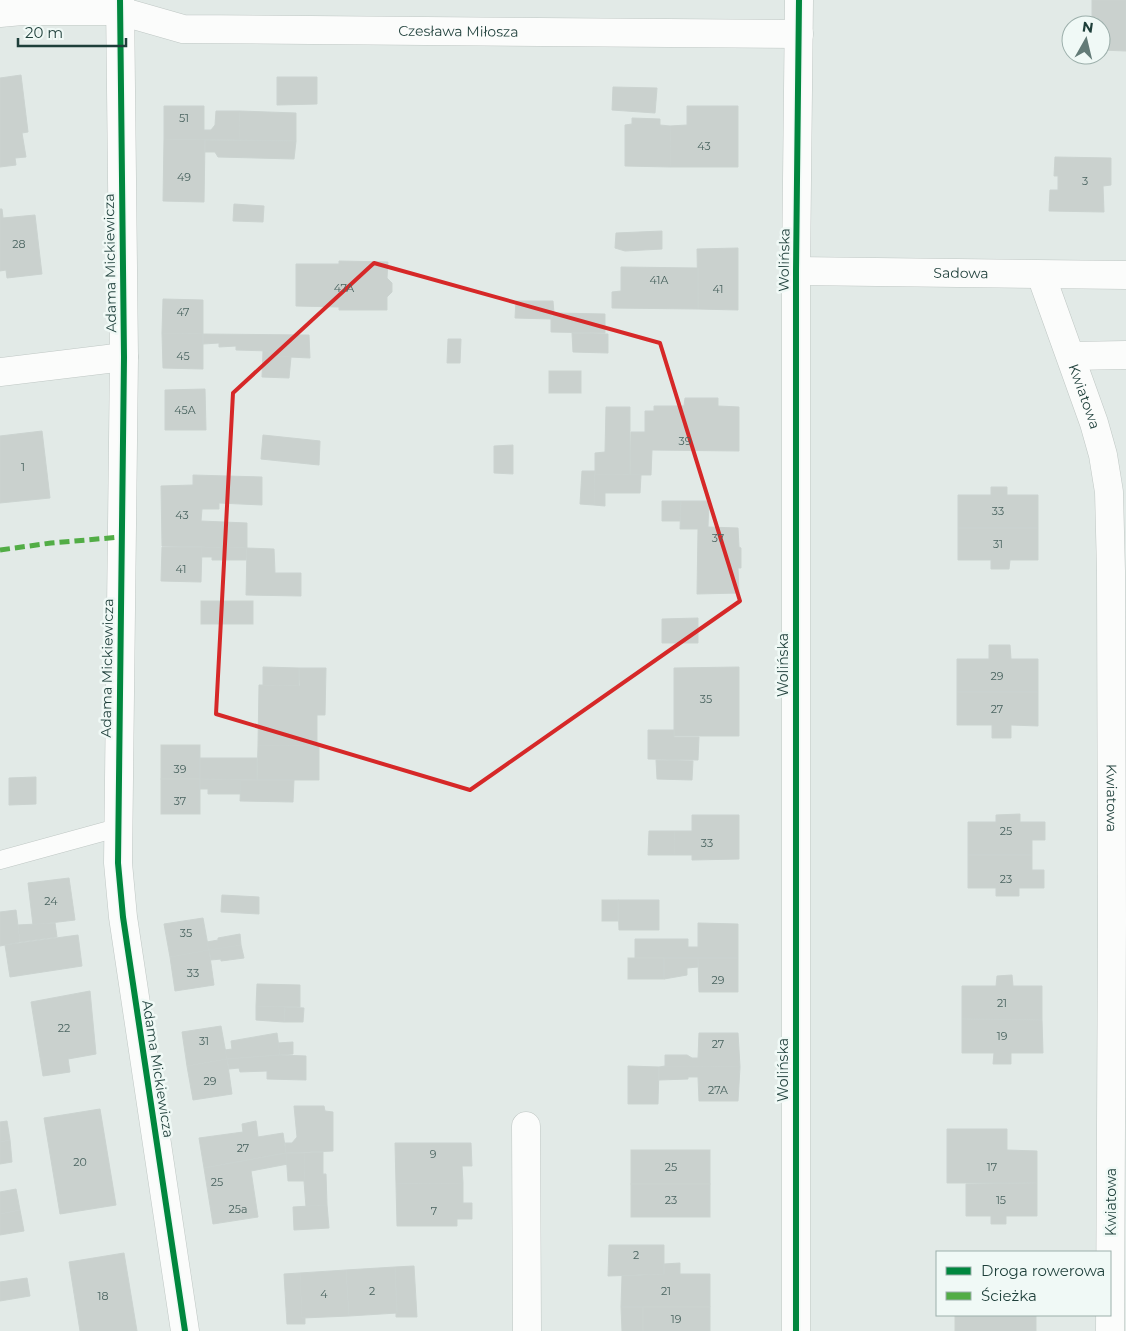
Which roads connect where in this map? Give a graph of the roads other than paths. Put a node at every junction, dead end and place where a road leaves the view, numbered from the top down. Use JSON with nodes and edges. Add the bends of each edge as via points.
{"nodes":[{"id":1,"x":799,"y":0,"type":"edge"},
{"id":2,"x":120,"y":5,"type":"edge"},
{"id":3,"x":0,"y":14,"type":"edge"},
{"id":4,"x":799,"y":34,"type":"junction"},
{"id":5,"x":796,"y":271,"type":"junction"},
{"id":6,"x":1041,"y":274,"type":"junction"},
{"id":7,"x":1126,"y":275,"type":"edge"},
{"id":8,"x":1126,"y":355,"type":"edge"},
{"id":9,"x":1071,"y":356,"type":"junction"},
{"id":10,"x":124,"y":357,"type":"junction"},
{"id":11,"x":0,"y":372,"type":"edge"},
{"id":12,"x":1119,"y":745,"type":"edge"},
{"id":13,"x":117,"y":828,"type":"junction"},
{"id":14,"x":0,"y":860,"type":"edge"},
{"id":15,"x":1119,"y":921,"type":"edge"},
{"id":16,"x":526,"y":1126,"type":"dead end"},
{"id":17,"x":1111,"y":1285,"type":"edge"},
{"id":18,"x":1110,"y":1316,"type":"edge"},
{"id":19,"x":185,"y":1331,"type":"edge"},
{"id":20,"x":527,"y":1331,"type":"edge"},
{"id":21,"x":796,"y":1331,"type":"edge"},
{"id":22,"x":1110,"y":1331,"type":"edge"}],
"edges":[{"from":1,"to":4,"type":"street","name":"Wolińska"},
{"from":2,"to":3,"type":"street","name":"Czesława Miłosza"},
{"from":2,"to":4,"type":"street","name":"Czesława Miłosza","via":[[183,29]]},
{"from":2,"to":10,"type":"street","name":"Adama Mickiewicza"},
{"from":4,"to":5,"type":"street","name":"Wolińska"},
{"from":5,"to":6,"type":"street","name":"Sadowa"},
{"from":5,"to":21,"type":"street","name":"Wolińska"},
{"from":6,"to":7,"type":"street","name":"Sadowa"},
{"from":6,"to":9,"type":"street","name":"Kwiatowa"},
{"from":8,"to":9,"type":"street"},
{"from":9,"to":12,"type":"street","name":"Kwiatowa","via":[[1103,455],[1109,492]]},
{"from":10,"to":11,"type":"street"},
{"from":10,"to":13,"type":"street","name":"Adama Mickiewicza"},
{"from":12,"to":15,"type":"street","name":"Kwiatowa"},
{"from":13,"to":14,"type":"lane"},
{"from":13,"to":19,"type":"street","name":"Adama Mickiewicza","via":[[123,917]]},
{"from":15,"to":17,"type":"street","name":"Kwiatowa"},
{"from":16,"to":20,"type":"street"},
{"from":18,"to":22,"type":"street","name":"Kwiatowa"}]}
